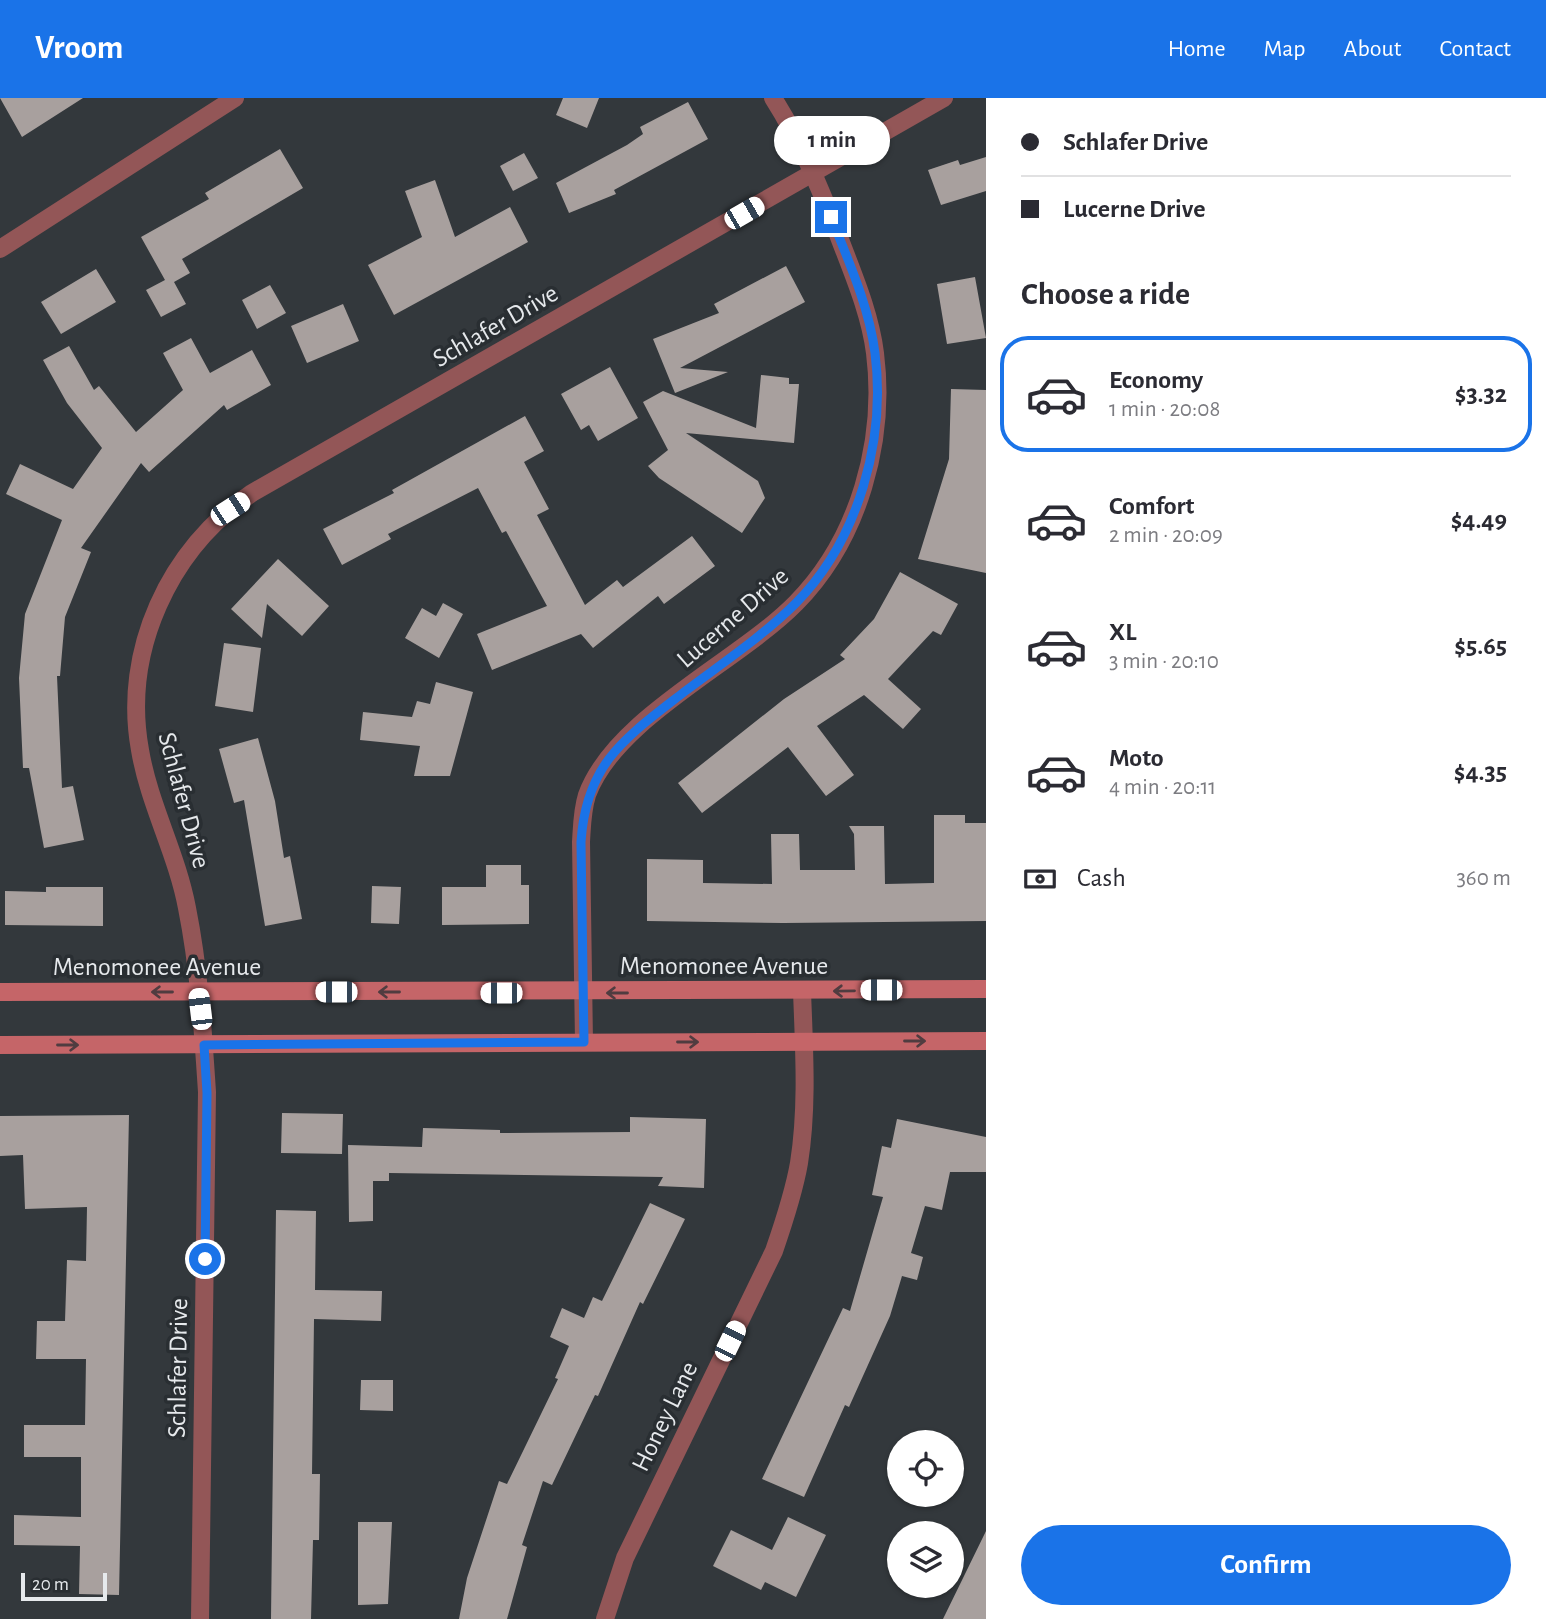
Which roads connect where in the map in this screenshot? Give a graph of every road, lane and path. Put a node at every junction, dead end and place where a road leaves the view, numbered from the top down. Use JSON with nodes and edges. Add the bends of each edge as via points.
{"nodes":[{"id":1,"x":235,"y":98,"type":"edge"},
{"id":2,"x":773,"y":98,"type":"edge"},
{"id":3,"x":944,"y":98,"type":"edge"},
{"id":4,"x":814,"y":173,"type":"junction"},
{"id":5,"x":0,"y":249,"type":"edge"},
{"id":6,"x":986,"y":989,"type":"edge"},
{"id":7,"x":198,"y":991,"type":"junction"},
{"id":8,"x":803,"y":991,"type":"junction"},
{"id":9,"x":0,"y":992,"type":"edge"},
{"id":10,"x":583,"y":993,"type":"junction"},
{"id":11,"x":804,"y":1041,"type":"junction"},
{"id":12,"x":986,"y":1041,"type":"edge"},
{"id":13,"x":584,"y":1042,"type":"junction"},
{"id":14,"x":0,"y":1045,"type":"edge"},
{"id":15,"x":204,"y":1045,"type":"junction"},
{"id":16,"x":200,"y":1619,"type":"edge"},
{"id":17,"x":605,"y":1619,"type":"edge"}],
"edges":[{"from":1,"to":5,"type":"street"},
{"from":2,"to":4,"type":"street","name":"Lucerne Drive"},
{"from":3,"to":4,"type":"street","name":"Schlafer Drive"},
{"from":4,"to":7,"type":"street","name":"Schlafer Drive","via":[[253,494],[230,509],[187,553],[147,634],[138,672],[137,712],[143,762],[187,908]]},
{"from":4,"to":10,"type":"street","name":"Lucerne Drive","via":[[856,283],[875,352],[877,406],[866,478],[834,552],[797,603],[625,740],[596,776],[583,811],[581,842]]},
{"from":6,"to":8,"type":"street","name":"Menomonee Avenue","one_way":true},
{"from":7,"to":9,"type":"street","name":"Menomonee Avenue","one_way":true},
{"from":10,"to":7,"type":"street","name":"Menomonee Avenue","one_way":true},
{"from":7,"to":15,"type":"street","name":"Schlafer Drive"},
{"from":8,"to":10,"type":"street","name":"Menomonee Avenue","one_way":true},
{"from":8,"to":11,"type":"street","name":"Honey Lane"},
{"from":10,"to":13,"type":"street","name":"Lucerne Drive"},
{"from":11,"to":12,"type":"street","one_way":true},
{"from":13,"to":11,"type":"street","one_way":true},
{"from":11,"to":17,"type":"street","name":"Honey Lane","via":[[798,1164],[774,1251],[625,1558]]},
{"from":13,"to":15,"type":"street"},
{"from":14,"to":15,"type":"street","one_way":true},
{"from":15,"to":16,"type":"street","name":"Schlafer Drive"}]}
